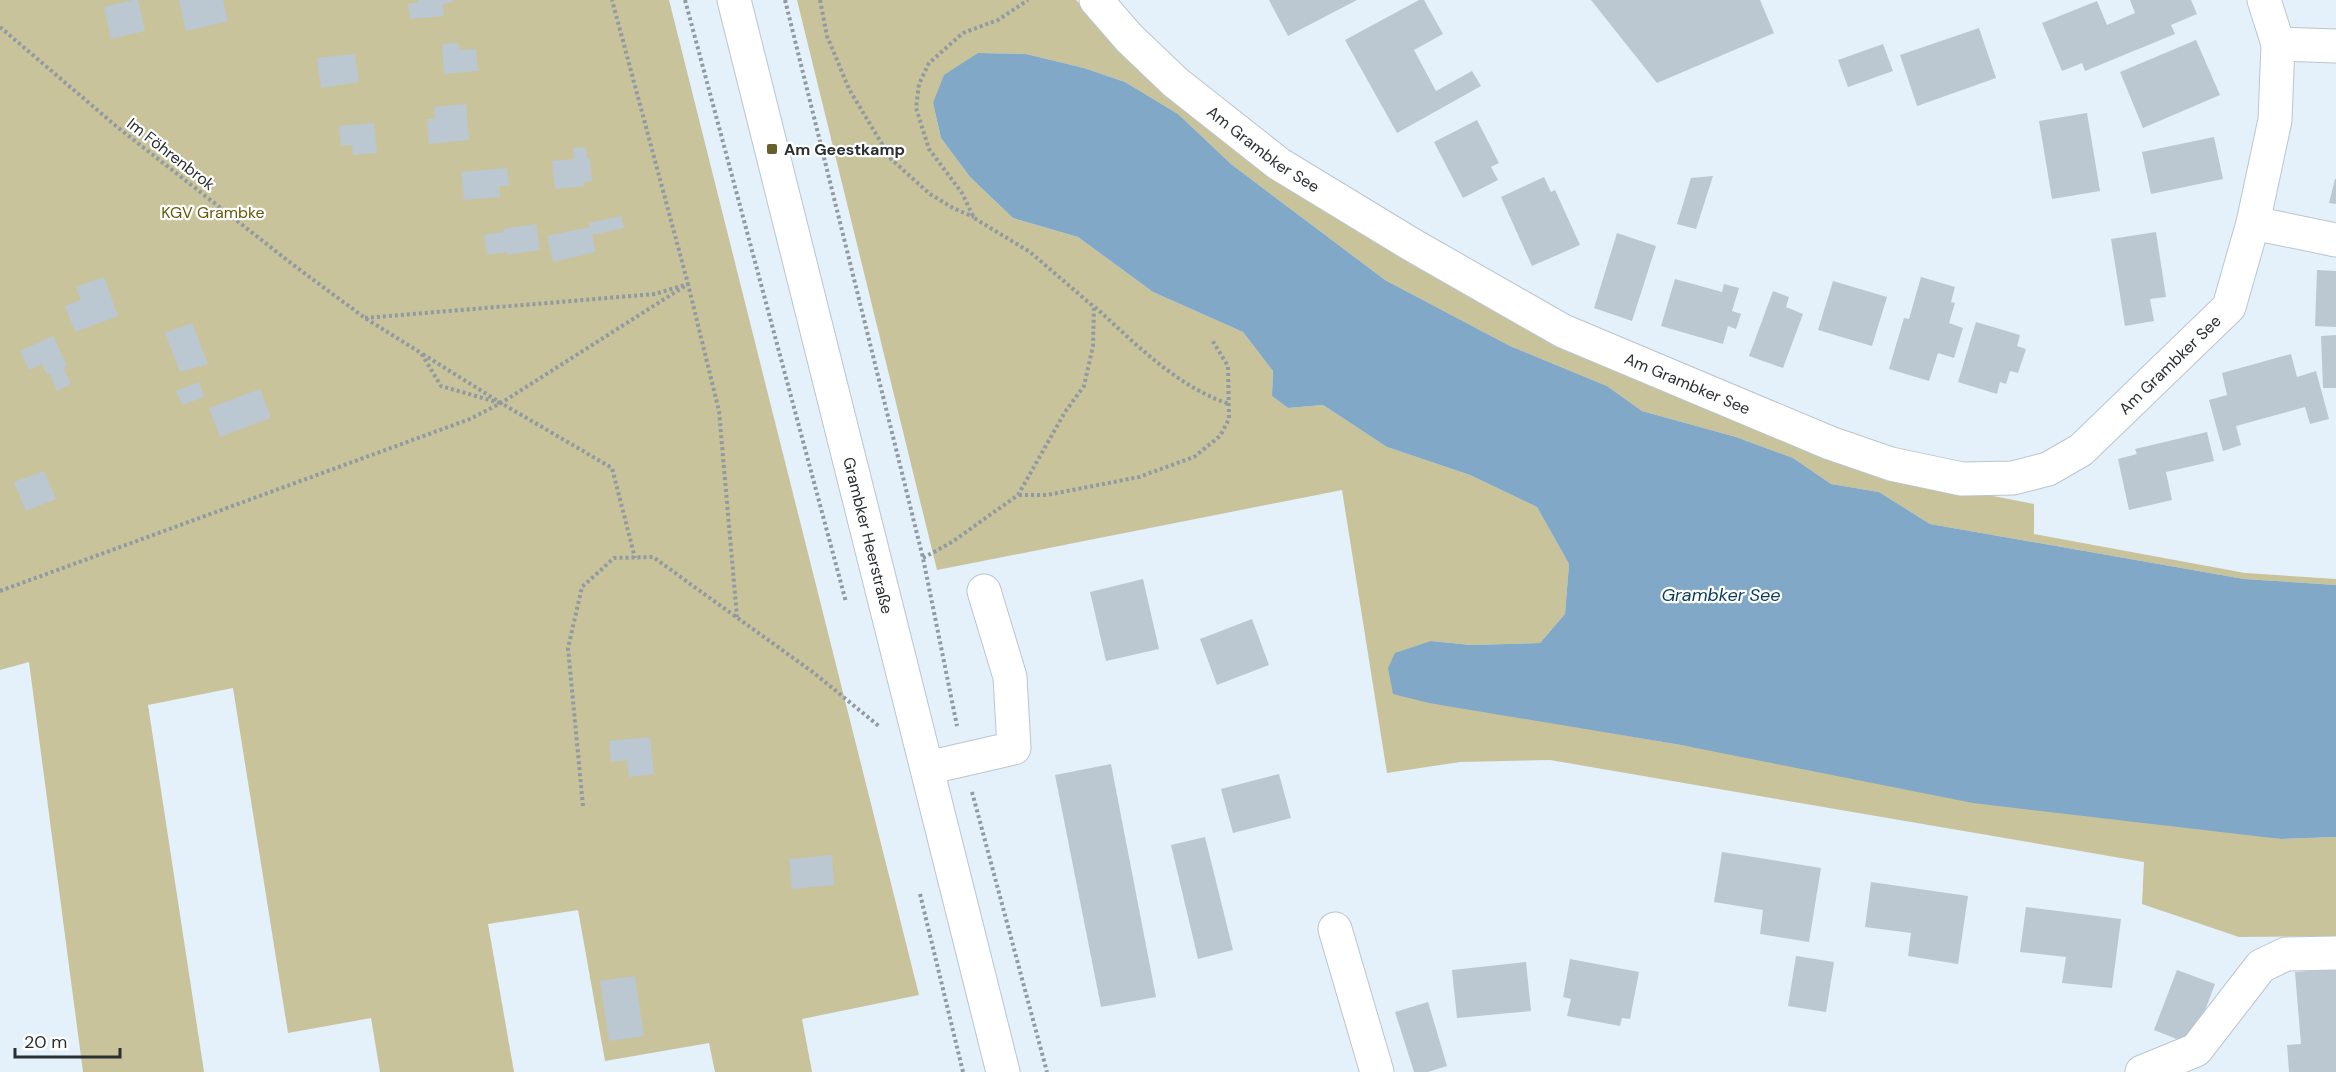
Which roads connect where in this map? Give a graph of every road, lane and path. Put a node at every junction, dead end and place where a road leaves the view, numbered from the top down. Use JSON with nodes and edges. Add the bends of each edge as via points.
{"nodes":[{"id":1,"x":612,"y":0,"type":"edge"},
{"id":2,"x":685,"y":0,"type":"edge"},
{"id":3,"x":734,"y":0,"type":"edge"},
{"id":4,"x":784,"y":0,"type":"edge"},
{"id":5,"x":820,"y":0,"type":"edge"},
{"id":6,"x":1020,"y":0,"type":"edge"},
{"id":7,"x":1096,"y":0,"type":"edge"},
{"id":8,"x":2264,"y":0,"type":"edge"},
{"id":9,"x":1027,"y":1,"type":"edge"},
{"id":10,"x":0,"y":27,"type":"edge"},
{"id":11,"x":2278,"y":44,"type":"junction"},
{"id":12,"x":2336,"y":46,"type":"edge"},
{"id":13,"x":974,"y":218,"type":"junction"},
{"id":14,"x":2253,"y":223,"type":"junction"},
{"id":15,"x":2336,"y":240,"type":"edge"},
{"id":16,"x":688,"y":284,"type":"junction"},
{"id":17,"x":1094,"y":306,"type":"junction"},
{"id":18,"x":365,"y":318,"type":"junction"},
{"id":19,"x":1212,"y":340,"type":"dead end"},
{"id":20,"x":421,"y":353,"type":"junction"},
{"id":21,"x":501,"y":403,"type":"junction"},
{"id":22,"x":1229,"y":404,"type":"junction"},
{"id":23,"x":1018,"y":495,"type":"junction"},
{"id":24,"x":635,"y":558,"type":"junction"},
{"id":25,"x":923,"y":558,"type":"junction"},
{"id":26,"x":0,"y":591,"type":"edge"},
{"id":27,"x":984,"y":591,"type":"dead end"},
{"id":28,"x":849,"y":610,"type":"dead end"},
{"id":29,"x":737,"y":617,"type":"junction"},
{"id":30,"x":876,"y":714,"type":"dead end"},
{"id":31,"x":879,"y":725,"type":"junction"},
{"id":32,"x":887,"y":732,"type":"dead end"},
{"id":33,"x":881,"y":737,"type":"dead end"},
{"id":34,"x":964,"y":760,"type":"junction"},
{"id":35,"x":927,"y":768,"type":"junction"},
{"id":36,"x":584,"y":806,"type":"dead end"},
{"id":37,"x":918,"y":887,"type":"dead end"},
{"id":38,"x":1335,"y":929,"type":"dead end"},
{"id":39,"x":2336,"y":953,"type":"edge"},
{"id":40,"x":963,"y":1072,"type":"edge"},
{"id":41,"x":1003,"y":1072,"type":"edge"},
{"id":42,"x":1047,"y":1072,"type":"edge"},
{"id":43,"x":1377,"y":1072,"type":"edge"},
{"id":44,"x":2142,"y":1072,"type":"edge"}],
"edges":[{"from":1,"to":16,"type":"path"},
{"from":2,"to":28,"type":"path"},
{"from":3,"to":35,"type":"street","name":"Grambker Heerstraße"},
{"from":4,"to":25,"type":"path"},
{"from":5,"to":13,"type":"path","via":[[827,36],[849,89],[891,159],[930,194]]},
{"from":6,"to":9,"type":"path"},
{"from":7,"to":14,"type":"street","name":"Am Grambker See","via":[[1175,82],[1279,164],[1563,331],[1830,443],[1891,464],[1962,479],[2013,478],[2048,469],[2081,450],[2229,307]]},
{"from":8,"to":11,"type":"street","name":"Am Grambker See"},
{"from":9,"to":13,"type":"path","via":[[998,20],[963,33],[930,63],[919,84],[916,108],[929,149],[962,193]]},
{"from":10,"to":18,"type":"path","name":"Im Föhrenbrok","via":[[116,126]]},
{"from":11,"to":12,"type":"street"},
{"from":11,"to":14,"type":"street","name":"Am Grambker See","via":[[2275,120]]},
{"from":13,"to":17,"type":"path","via":[[1030,252]]},
{"from":14,"to":15,"type":"street"},
{"from":16,"to":18,"type":"path","via":[[655,294]]},
{"from":16,"to":21,"type":"path"},
{"from":16,"to":29,"type":"path","via":[[719,411]]},
{"from":17,"to":22,"type":"path","via":[[1174,376],[1206,396]]},
{"from":17,"to":23,"type":"path","via":[[1093,346],[1084,387],[1065,412]]},
{"from":18,"to":20,"type":"path","name":"Im Föhrenbrok"},
{"from":19,"to":22,"type":"path","via":[[1228,366]]},
{"from":20,"to":21,"type":"path","name":"Im Föhrenbrok"},
{"from":20,"to":21,"type":"path","via":[[441,387]]},
{"from":21,"to":24,"type":"path","via":[[612,468]]},
{"from":21,"to":26,"type":"path","via":[[470,419]]},
{"from":22,"to":23,"type":"path","via":[[1229,419],[1220,436],[1194,457],[1139,477],[1047,495]]},
{"from":23,"to":25,"type":"path"},
{"from":24,"to":29,"type":"path","via":[[653,557]]},
{"from":24,"to":36,"type":"path","via":[[614,558],[582,587],[568,648]]},
{"from":25,"to":34,"type":"path"},
{"from":27,"to":34,"type":"street","via":[[1010,677],[1014,748]]},
{"from":29,"to":31,"type":"path"},
{"from":30,"to":31,"type":"path"},
{"from":31,"to":32,"type":"path"},
{"from":31,"to":33,"type":"path"},
{"from":34,"to":35,"type":"street"},
{"from":34,"to":42,"type":"path"},
{"from":35,"to":41,"type":"street","name":"Grambker Heerstraße"},
{"from":37,"to":40,"type":"path"},
{"from":38,"to":43,"type":"street"},
{"from":39,"to":44,"type":"street","via":[[2286,954],[2261,966],[2196,1050]]}]}
